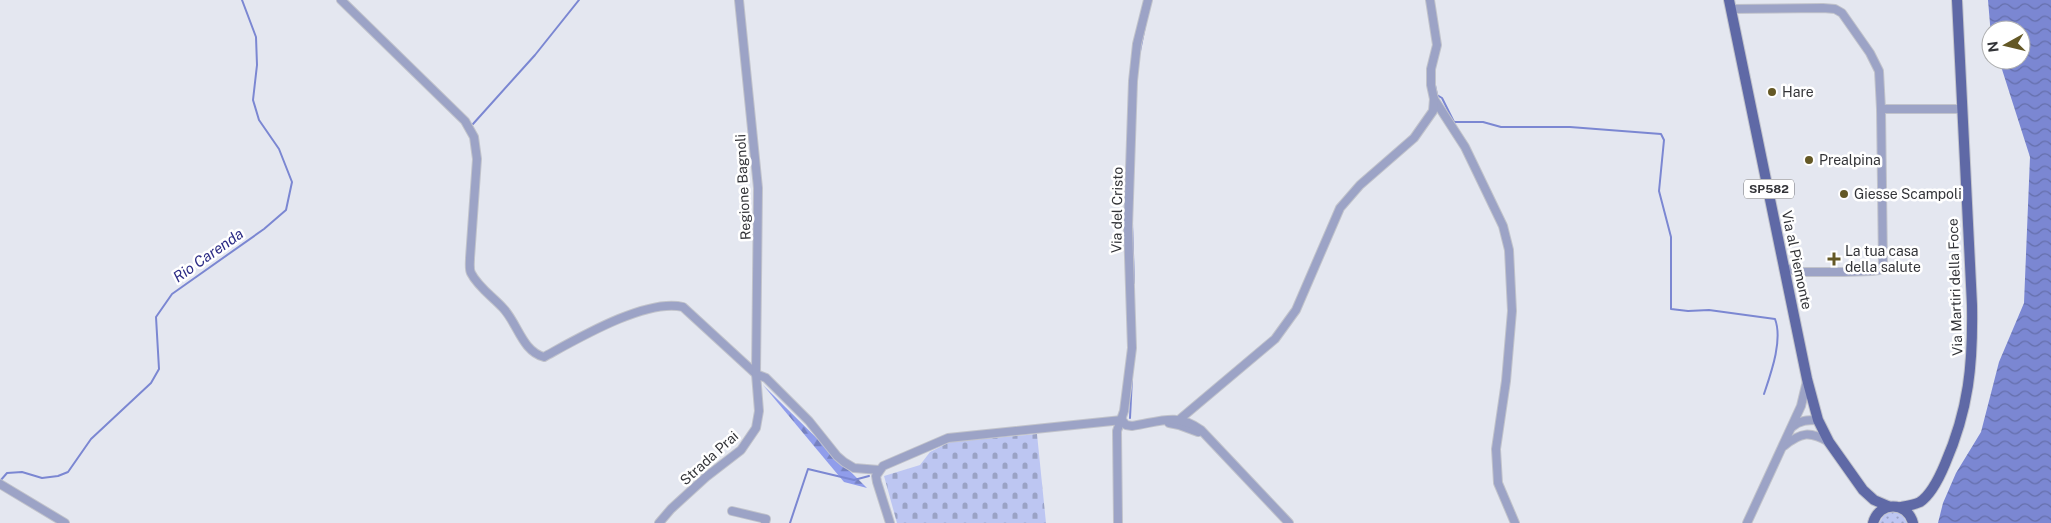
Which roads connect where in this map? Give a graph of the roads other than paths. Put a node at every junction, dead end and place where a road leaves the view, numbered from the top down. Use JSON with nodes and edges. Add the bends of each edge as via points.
{"nodes":[{"id":1,"x":342,"y":0,"type":"edge"},
{"id":2,"x":739,"y":0,"type":"edge"},
{"id":3,"x":1148,"y":0,"type":"edge"},
{"id":4,"x":1430,"y":0,"type":"edge"},
{"id":5,"x":1957,"y":0,"type":"edge"},
{"id":6,"x":1730,"y":5,"type":"edge"},
{"id":7,"x":1434,"y":99,"type":"junction"},
{"id":8,"x":1881,"y":109,"type":"junction"},
{"id":9,"x":1962,"y":109,"type":"junction"},
{"id":10,"x":1785,"y":268,"type":"junction"},
{"id":11,"x":756,"y":374,"type":"junction"},
{"id":12,"x":1807,"y":379,"type":"junction"},
{"id":13,"x":1180,"y":419,"type":"junction"},
{"id":14,"x":1122,"y":420,"type":"junction"},
{"id":15,"x":1818,"y":420,"type":"junction"},
{"id":16,"x":1154,"y":423,"type":"junction"},
{"id":17,"x":1792,"y":427,"type":"junction"},
{"id":18,"x":1207,"y":437,"type":"junction"},
{"id":19,"x":1829,"y":442,"type":"junction"},
{"id":20,"x":1782,"y":447,"type":"junction"},
{"id":21,"x":879,"y":470,"type":"junction"},
{"id":22,"x":4,"y":486,"type":"edge"},
{"id":23,"x":1868,"y":495,"type":"junction"},
{"id":24,"x":1920,"y":502,"type":"junction"},
{"id":25,"x":1888,"y":506,"type":"junction"},
{"id":26,"x":1901,"y":508,"type":"junction"},
{"id":27,"x":732,"y":511,"type":"dead end"},
{"id":28,"x":1874,"y":520,"type":"edge"},
{"id":29,"x":66,"y":523,"type":"edge"},
{"id":30,"x":659,"y":523,"type":"edge"},
{"id":31,"x":765,"y":523,"type":"edge"},
{"id":32,"x":890,"y":523,"type":"edge"},
{"id":33,"x":1118,"y":523,"type":"edge"},
{"id":34,"x":1290,"y":523,"type":"edge"},
{"id":35,"x":1515,"y":523,"type":"edge"},
{"id":36,"x":1747,"y":523,"type":"edge"},
{"id":37,"x":1913,"y":523,"type":"edge"}],
"edges":[{"from":1,"to":11,"type":"street","via":[[465,121],[474,137],[477,159],[471,272],[512,318],[526,346],[544,357],[597,327],[671,304],[683,306]]},
{"from":2,"to":11,"type":"street","name":"Regione Bagnoli","via":[[758,188]]},
{"from":3,"to":14,"type":"street","name":"Via del Cristo","via":[[1132,81],[1128,227],[1132,348]]},
{"from":4,"to":7,"type":"street","via":[[1437,45],[1431,69]]},
{"from":5,"to":9,"type":"main road","name":"Via Martiri della Foce"},
{"from":6,"to":8,"type":"street","via":[[1823,8],[1842,13],[1879,71]]},
{"from":6,"to":10,"type":"main road","name":"Via al Piemonte","number":"SP582"},
{"from":7,"to":13,"type":"street","via":[[1433,111],[1414,138],[1360,185],[1340,208],[1296,310],[1280,333]]},
{"from":7,"to":35,"type":"street","via":[[1465,147],[1503,226],[1509,250],[1512,311],[1496,449],[1498,483]]},
{"from":8,"to":9,"type":"street"},
{"from":8,"to":10,"type":"street","via":[[1883,266],[1879,270],[1853,272],[1800,272]]},
{"from":9,"to":24,"type":"main road","name":"Via Martiri della Foce","via":[[1972,305],[1970,374],[1966,404],[1955,442],[1934,486]]},
{"from":10,"to":12,"type":"main road","name":"Via al Piemonte","number":"SP582"},
{"from":11,"to":21,"type":"street","via":[[766,378],[809,421],[844,462],[854,468]]},
{"from":11,"to":30,"type":"street","name":"Strada Prai","via":[[759,411],[756,428],[741,450],[706,477]]},
{"from":12,"to":15,"type":"main road","name":"Via al Piemonte","number":"SP582"},
{"from":12,"to":17,"type":"street","name":"Via al Piemonte"},
{"from":13,"to":16,"type":"street"},
{"from":13,"to":18,"type":"street","via":[[1191,423]]},
{"from":14,"to":16,"type":"street","via":[[1132,426]]},
{"from":14,"to":21,"type":"street","via":[[948,438]]},
{"from":14,"to":33,"type":"street","name":"Via del Cristo","via":[[1117,431]]},
{"from":15,"to":17,"type":"street","via":[[1797,422]]},
{"from":15,"to":19,"type":"main road","name":"Via al Piemonte","number":"SP582"},
{"from":16,"to":18,"type":"street","via":[[1179,425]]},
{"from":17,"to":20,"type":"street","name":"Via al Piemonte"},
{"from":18,"to":34,"type":"street"},
{"from":19,"to":20,"type":"street","via":[[1806,434],[1794,437]]},
{"from":19,"to":23,"type":"main road","name":"Via al Piemonte","number":"SP582"},
{"from":20,"to":36,"type":"street","name":"Via al Piemonte"},
{"from":21,"to":32,"type":"street","via":[[877,482]]},
{"from":22,"to":29,"type":"street"},
{"from":23,"to":25,"type":"main road","name":"Via al Piemonte","number":"SP582"},
{"from":23,"to":28,"type":"main road","name":"Via al Piemonte","number":"SP582"},
{"from":24,"to":26,"type":"main road"},
{"from":24,"to":37,"type":"main road","name":"Via Martiri della Foce"},
{"from":25,"to":26,"type":"main road"},
{"from":25,"to":28,"type":"main road"},
{"from":26,"to":37,"type":"main road"},
{"from":27,"to":31,"type":"street","via":[[766,519]]}]}
